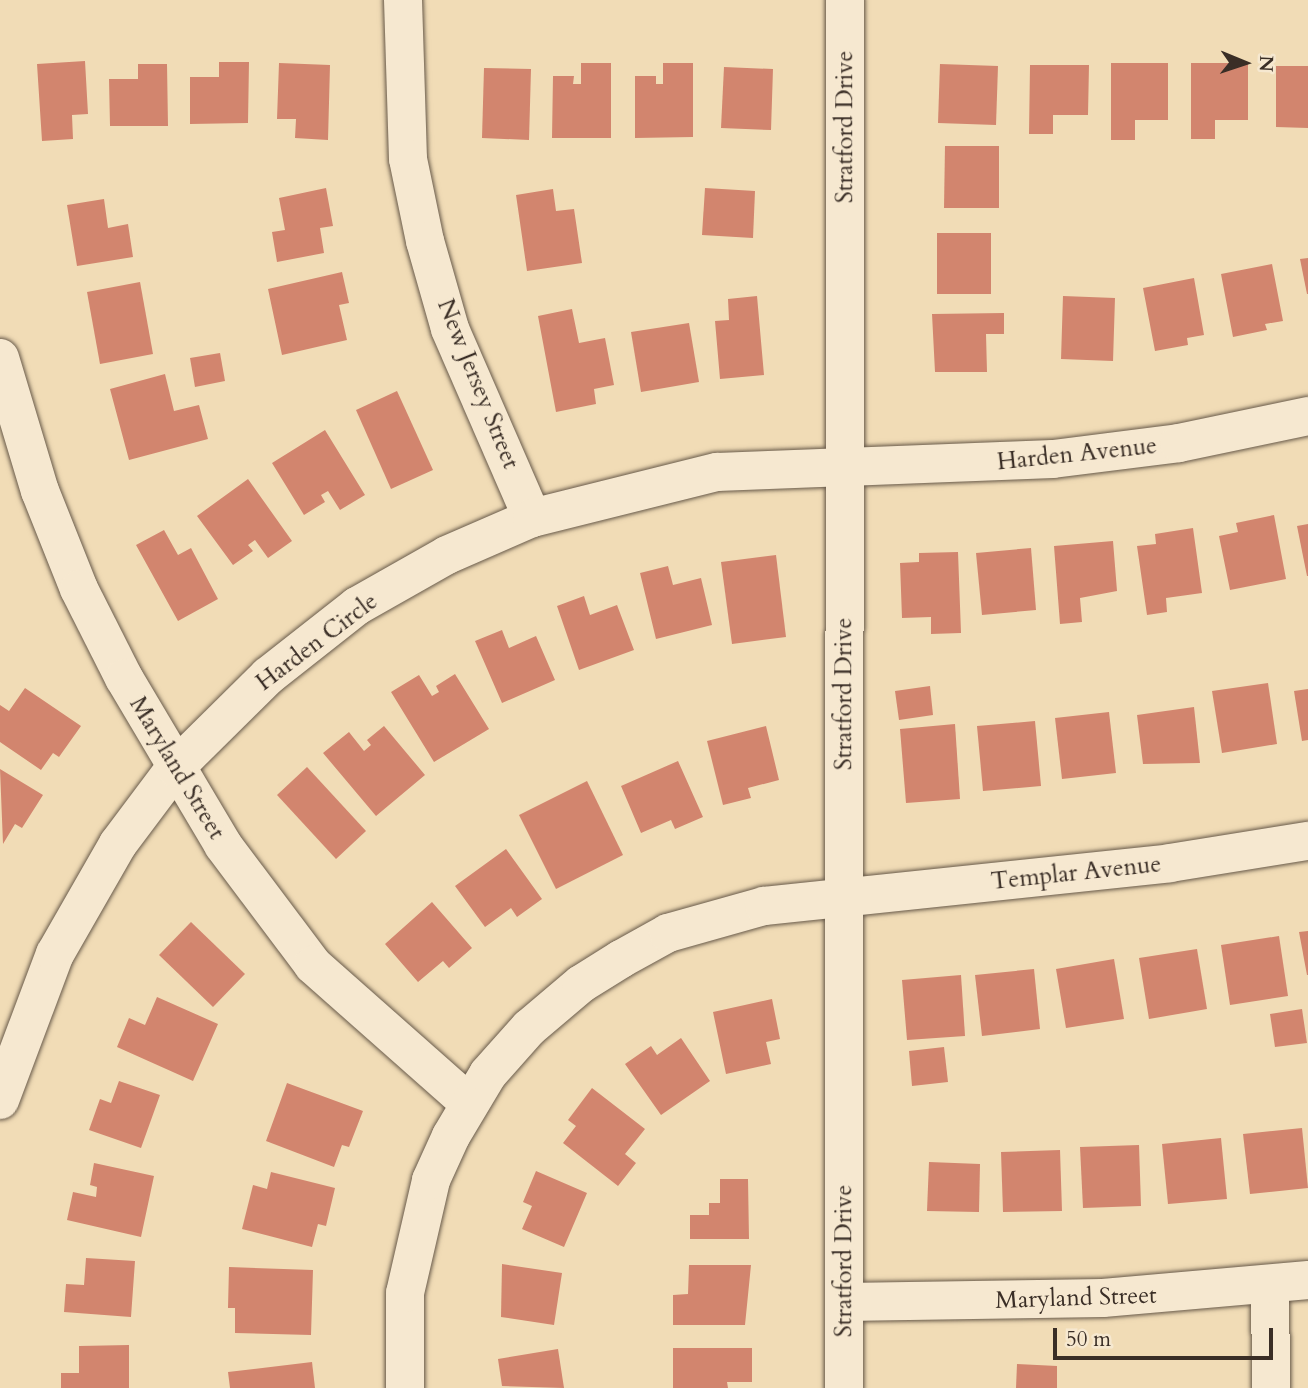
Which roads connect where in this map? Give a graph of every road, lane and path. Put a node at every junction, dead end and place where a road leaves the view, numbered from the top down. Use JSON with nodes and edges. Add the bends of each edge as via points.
{"nodes":[{"id":1,"x":403,"y":0,"type":"edge"},
{"id":2,"x":845,"y":0,"type":"edge"},
{"id":3,"x":0,"y":358,"type":"edge"},
{"id":4,"x":1308,"y":416,"type":"edge"},
{"id":5,"x":844,"y":464,"type":"junction"},
{"id":6,"x":532,"y":518,"type":"junction"},
{"id":7,"x":175,"y":768,"type":"junction"},
{"id":8,"x":1308,"y":841,"type":"edge"},
{"id":9,"x":844,"y":898,"type":"junction"},
{"id":10,"x":0,"y":1100,"type":"edge"},
{"id":11,"x":469,"y":1103,"type":"junction"},
{"id":12,"x":1308,"y":1280,"type":"edge"},
{"id":13,"x":1270,"y":1285,"type":"junction"},
{"id":14,"x":844,"y":1302,"type":"junction"},
{"id":15,"x":405,"y":1388,"type":"edge"},
{"id":16,"x":844,"y":1388,"type":"edge"},
{"id":17,"x":1272,"y":1388,"type":"edge"}],
"edges":[{"from":1,"to":6,"type":"street","name":"New Jersey Street","via":[[408,159],[425,241],[450,329]]},
{"from":2,"to":5,"type":"street","name":"Stratford Drive"},
{"from":3,"to":7,"type":"street","name":"Maryland Street","via":[[58,540],[124,678]]},
{"from":4,"to":5,"type":"street","name":"Harden Avenue","via":[[1179,443],[1053,459]]},
{"from":5,"to":6,"type":"street","name":"Harden Circle","via":[[717,472]]},
{"from":5,"to":9,"type":"street","name":"Stratford Drive"},
{"from":6,"to":7,"type":"street","name":"Harden Circle","via":[[447,555],[357,606],[268,676]]},
{"from":7,"to":10,"type":"street","name":"Harden Circle","via":[[118,844],[55,954]]},
{"from":7,"to":11,"type":"street","name":"Maryland Street","via":[[223,845],[313,965]]},
{"from":8,"to":9,"type":"street","name":"Templar Avenue","via":[[1170,863]]},
{"from":9,"to":11,"type":"street","name":"Templar Avenue","via":[[708,919],[633,952],[581,984],[529,1028]]},
{"from":9,"to":14,"type":"street","name":"Stratford Drive"},
{"from":11,"to":15,"type":"street","name":"Templar Avenue","via":[[430,1180],[418,1224],[405,1293]]},
{"from":12,"to":13,"type":"street","name":"Maryland Street"},
{"from":13,"to":14,"type":"street","name":"Maryland Street","via":[[1103,1298]]},
{"from":13,"to":17,"type":"street"},
{"from":14,"to":16,"type":"street","name":"Stratford Drive"}]}
